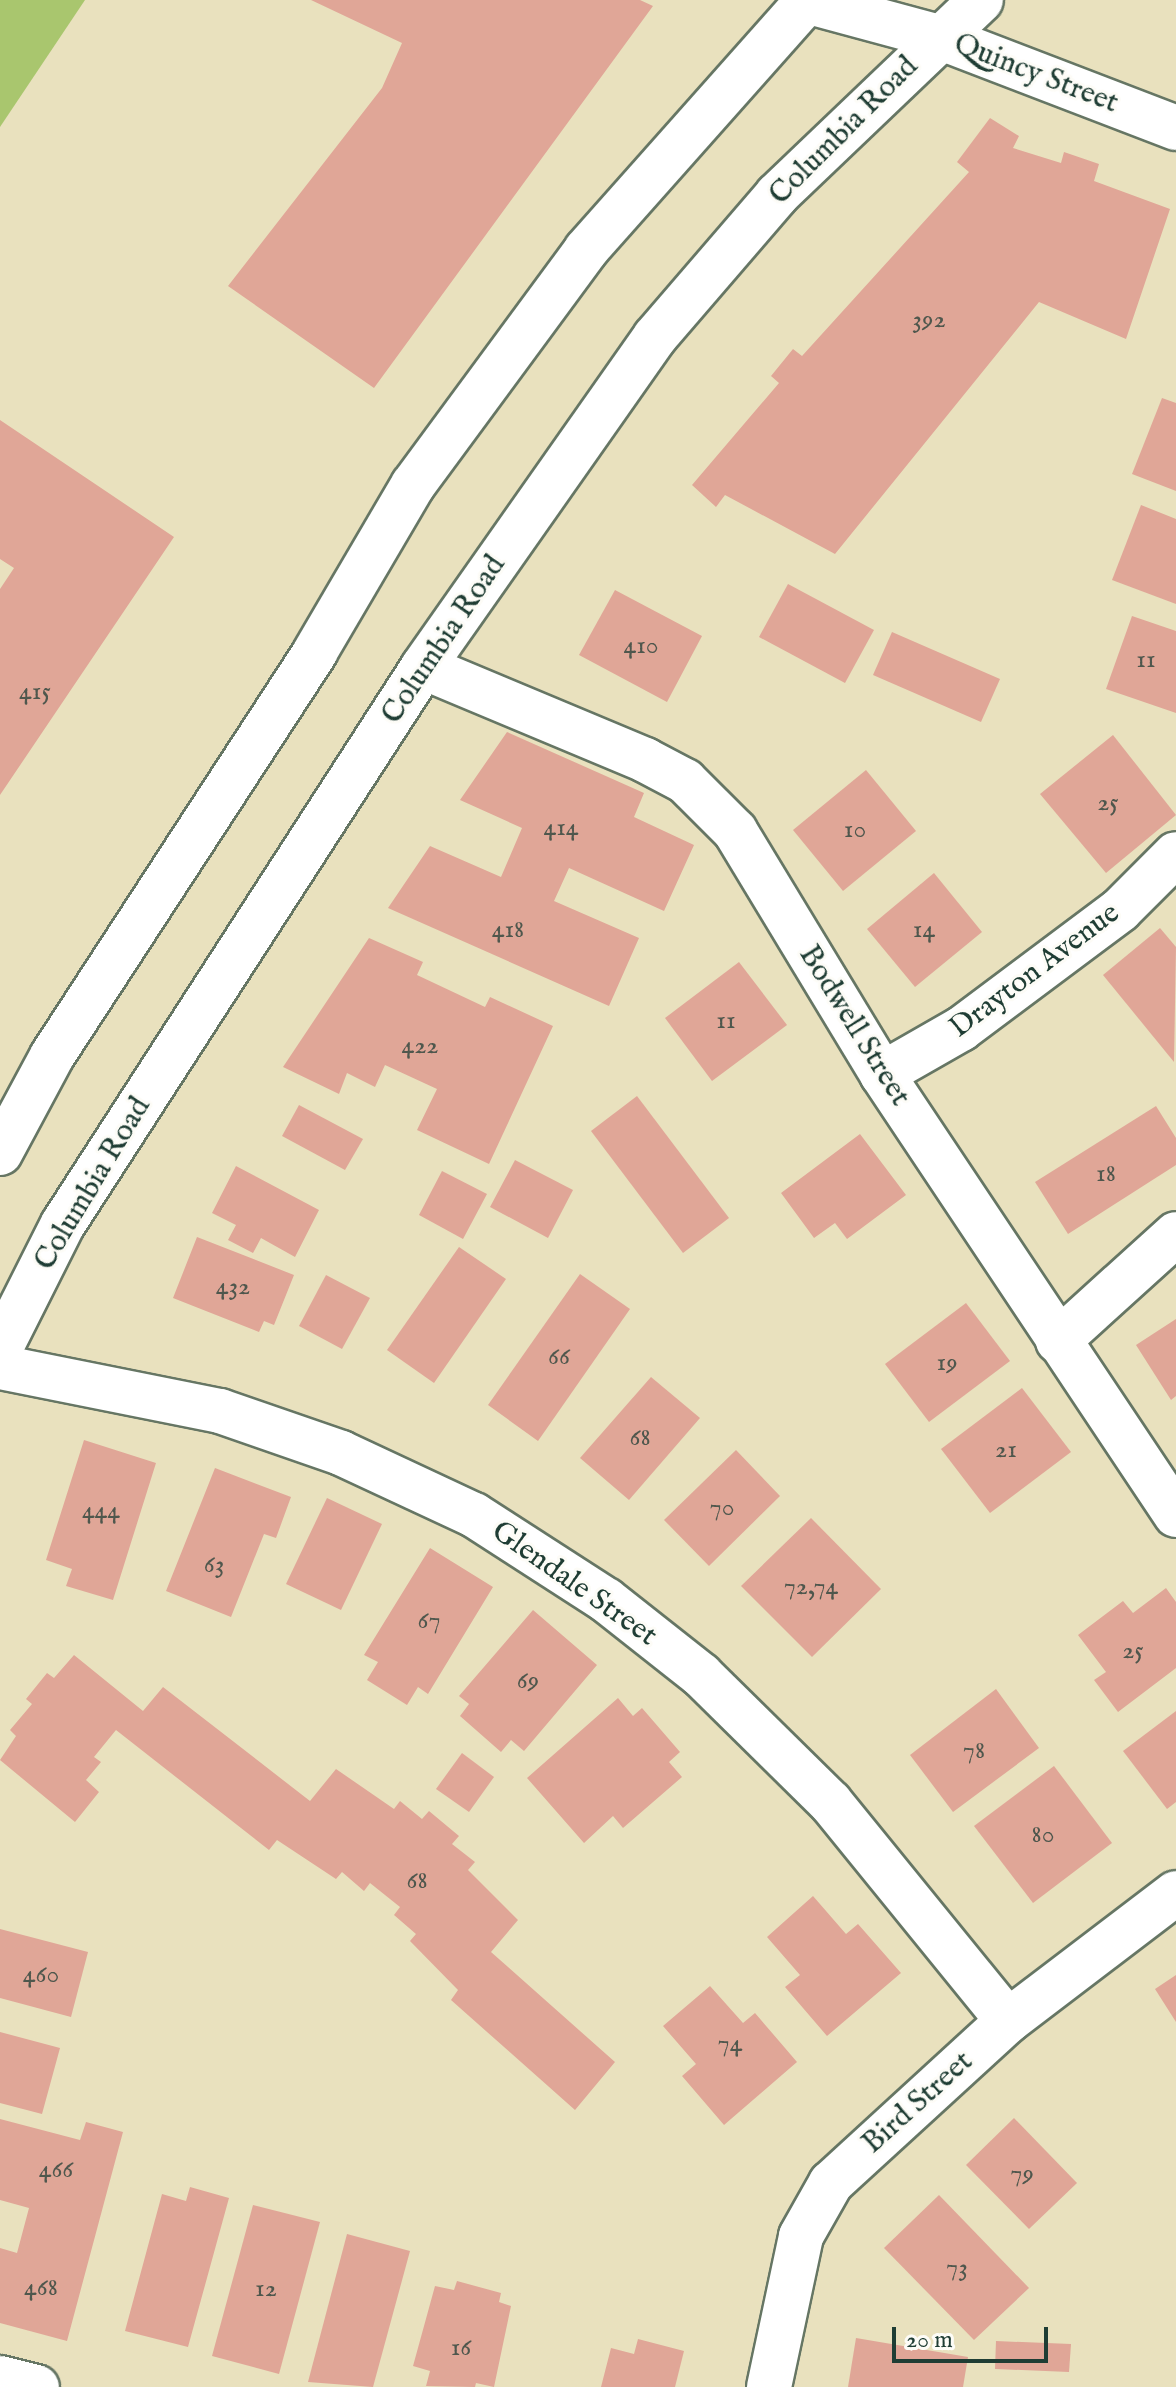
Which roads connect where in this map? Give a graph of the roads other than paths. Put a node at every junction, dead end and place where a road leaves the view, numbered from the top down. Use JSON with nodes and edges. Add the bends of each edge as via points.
{"nodes":[{"id":1,"x":981,"y":0,"type":"edge"},
{"id":2,"x":805,"y":1,"type":"edge"},
{"id":3,"x":939,"y":37,"type":"junction"},
{"id":4,"x":1176,"y":128,"type":"edge"},
{"id":5,"x":423,"y":667,"type":"junction"},
{"id":6,"x":1176,"y":854,"type":"edge"},
{"id":7,"x":882,"y":1074,"type":"junction"},
{"id":8,"x":0,"y":1153,"type":"edge"},
{"id":9,"x":1176,"y":1234,"type":"edge"},
{"id":10,"x":1058,"y":1341,"type":"junction"},
{"id":11,"x":0,"y":1349,"type":"edge"},
{"id":12,"x":0,"y":1367,"type":"edge"},
{"id":13,"x":1176,"y":1515,"type":"edge"},
{"id":14,"x":1176,"y":1893,"type":"edge"},
{"id":15,"x":1008,"y":2021,"type":"junction"},
{"id":16,"x":0,"y":2378,"type":"edge"},
{"id":17,"x":37,"y":2387,"type":"edge"},
{"id":18,"x":769,"y":2387,"type":"edge"}],
"edges":[{"from":1,"to":3,"type":"street","name":"Columbia Road"},
{"from":2,"to":3,"type":"street","name":"Quincy Street"},
{"from":2,"to":8,"type":"street","via":[[586,250],[413,485],[315,652],[52,1056]]},
{"from":3,"to":4,"type":"street","name":"Quincy Street"},
{"from":3,"to":5,"type":"street","name":"Columbia Road","via":[[777,195],[655,337]]},
{"from":5,"to":7,"type":"street","name":"Bodwell Street","via":[[685,781],[735,831]]},
{"from":5,"to":11,"type":"street","name":"Columbia Road","via":[[63,1224]]},
{"from":6,"to":7,"type":"street","name":"Drayton Avenue","via":[[1120,910],[961,1029]]},
{"from":7,"to":10,"type":"street","name":"Bodwell Street"},
{"from":9,"to":10,"type":"street"},
{"from":10,"to":13,"type":"street","name":"Bodwell Street"},
{"from":12,"to":15,"type":"street","name":"Glendale Street","via":[[220,1411],[341,1453],[474,1515],[606,1600],[701,1675],[830,1802]]},
{"from":14,"to":15,"type":"street","name":"Bird Street"},
{"from":15,"to":18,"type":"street","name":"Bird Street","via":[[831,2183],[801,2236]]},
{"from":16,"to":17,"type":"street"}]}
